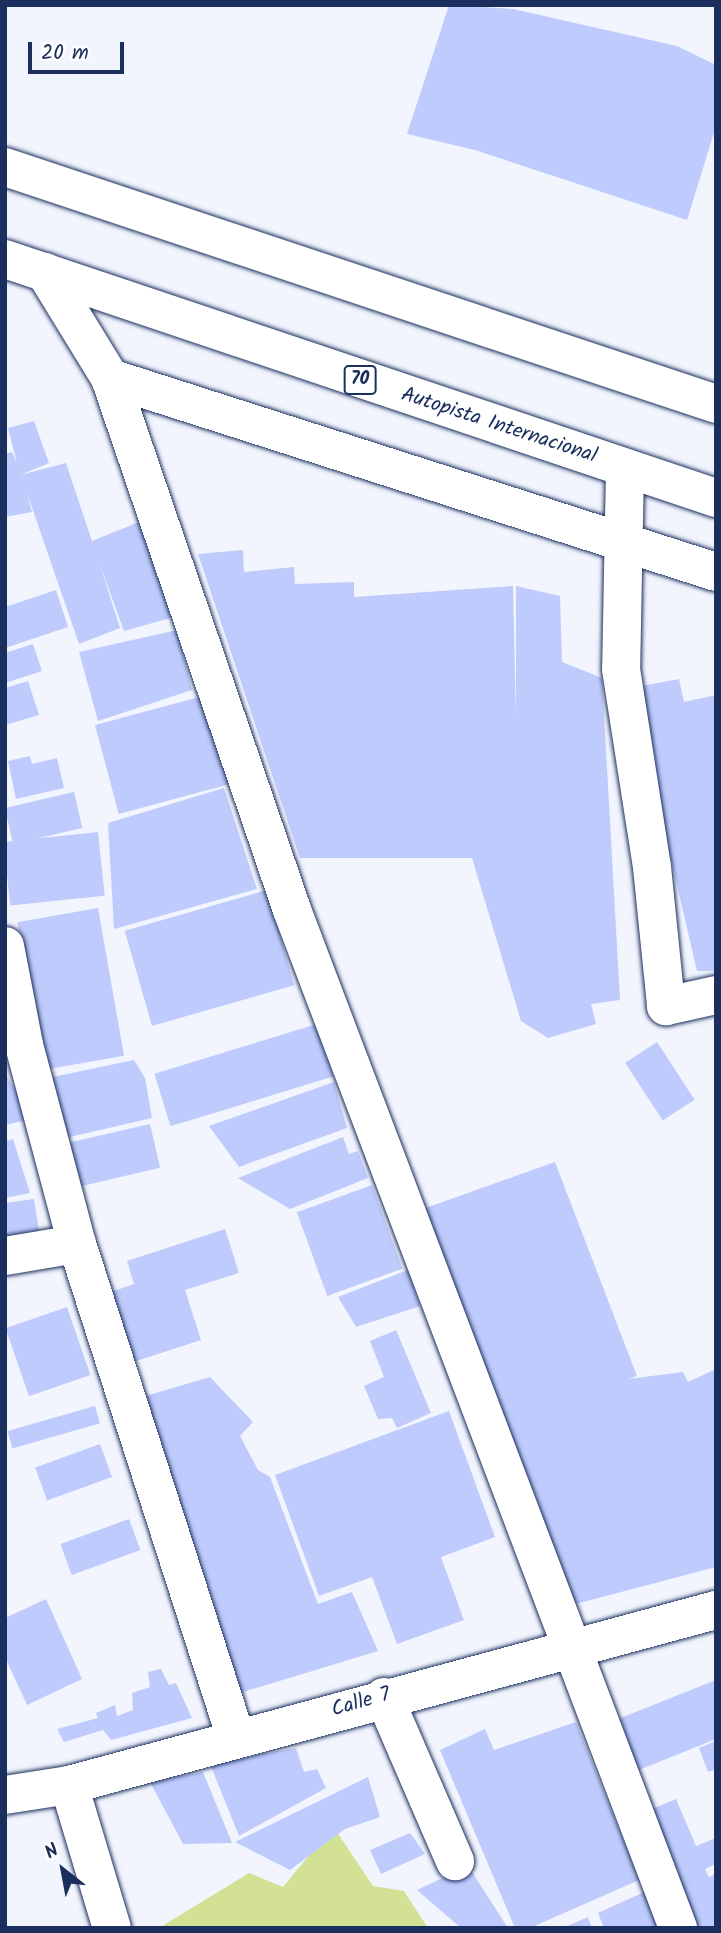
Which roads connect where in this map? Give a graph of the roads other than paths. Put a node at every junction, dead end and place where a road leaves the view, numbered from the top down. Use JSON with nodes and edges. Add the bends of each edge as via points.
{"nodes":[{"id":1,"x":5,"y":167,"type":"edge"},
{"id":2,"x":5,"y":259,"type":"edge"},
{"id":3,"x":45,"y":272,"type":"junction"},
{"id":4,"x":110,"y":378,"type":"junction"},
{"id":5,"x":716,"y":404,"type":"edge"},
{"id":6,"x":625,"y":468,"type":"junction"},
{"id":7,"x":716,"y":498,"type":"edge"},
{"id":8,"x":622,"y":545,"type":"junction"},
{"id":9,"x":716,"y":572,"type":"edge"},
{"id":10,"x":5,"y":946,"type":"edge"},
{"id":11,"x":716,"y":995,"type":"edge"},
{"id":12,"x":77,"y":1244,"type":"junction"},
{"id":13,"x":5,"y":1256,"type":"edge"},
{"id":14,"x":716,"y":1610,"type":"edge"},
{"id":15,"x":570,"y":1645,"type":"junction"},
{"id":16,"x":384,"y":1697,"type":"junction"},
{"id":17,"x":222,"y":1742,"type":"junction"},
{"id":18,"x":69,"y":1785,"type":"junction"},
{"id":19,"x":5,"y":1795,"type":"edge"},
{"id":20,"x":455,"y":1861,"type":"dead end"},
{"id":21,"x":112,"y":1928,"type":"edge"},
{"id":22,"x":678,"y":1928,"type":"edge"}],
"edges":[{"from":1,"to":5,"type":"main road"},
{"from":2,"to":3,"type":"main road","name":"Autopista Internacional","number":"70"},
{"from":3,"to":4,"type":"main road"},
{"from":3,"to":6,"type":"main road","name":"Autopista Internacional","number":"70"},
{"from":4,"to":8,"type":"main road"},
{"from":4,"to":15,"type":"main road","via":[[292,910]]},
{"from":6,"to":7,"type":"main road","name":"Autopista Internacional","number":"70"},
{"from":6,"to":8,"type":"main road"},
{"from":8,"to":9,"type":"main road"},
{"from":8,"to":11,"type":"main road","via":[[621,669],[652,867],[666,1006]]},
{"from":10,"to":12,"type":"main road","via":[[24,1045]]},
{"from":12,"to":13,"type":"main road"},
{"from":12,"to":17,"type":"main road"},
{"from":14,"to":15,"type":"main road","name":"Calle 7"},
{"from":15,"to":16,"type":"main road","name":"Calle 7"},
{"from":15,"to":22,"type":"main road"},
{"from":16,"to":17,"type":"main road","name":"Calle 7"},
{"from":16,"to":20,"type":"main road"},
{"from":17,"to":18,"type":"main road","name":"Calle 7"},
{"from":18,"to":19,"type":"main road","name":"Calle 7"},
{"from":18,"to":21,"type":"main road"}]}
